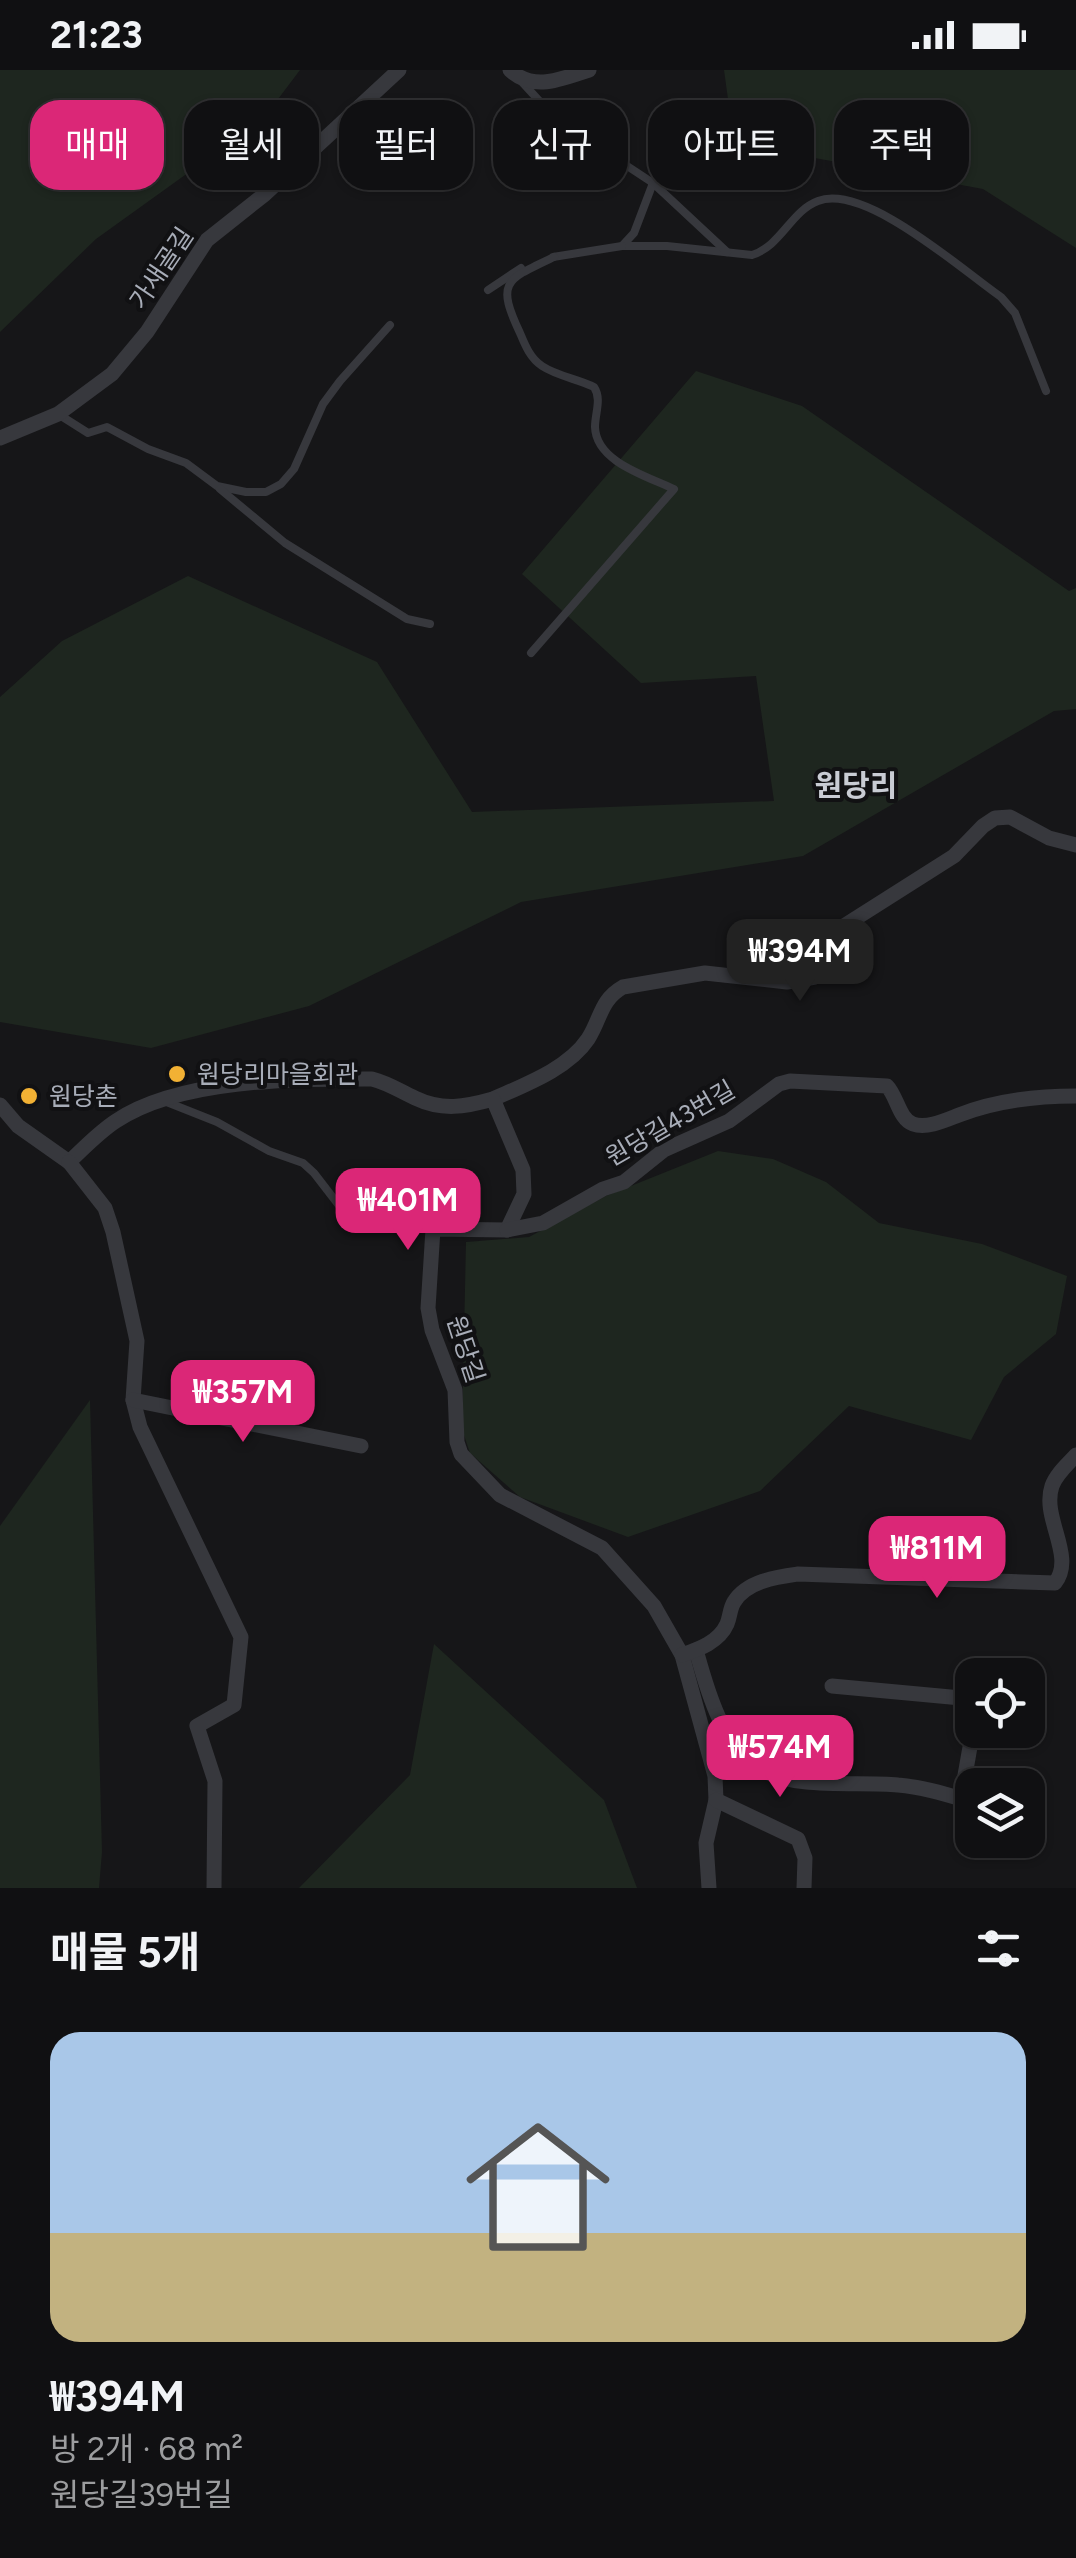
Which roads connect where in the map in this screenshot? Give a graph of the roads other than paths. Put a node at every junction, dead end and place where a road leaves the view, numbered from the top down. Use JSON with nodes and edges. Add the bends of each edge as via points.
{"nodes":[{"id":1,"x":399,"y":70,"type":"edge"},
{"id":2,"x":589,"y":70,"type":"edge"},
{"id":3,"x":515,"y":74,"type":"edge"},
{"id":4,"x":648,"y":180,"type":"edge"},
{"id":5,"x":652,"y":190,"type":"edge"},
{"id":6,"x":660,"y":190,"type":"edge"},
{"id":7,"x":622,"y":246,"type":"junction"},
{"id":8,"x":728,"y":253,"type":"junction"},
{"id":9,"x":554,"y":257,"type":"junction"},
{"id":10,"x":488,"y":290,"type":"dead end"},
{"id":11,"x":390,"y":326,"type":"dead end"},
{"id":12,"x":1046,"y":391,"type":"dead end"},
{"id":13,"x":58,"y":414,"type":"junction"},
{"id":14,"x":0,"y":438,"type":"edge"},
{"id":15,"x":217,"y":486,"type":"junction"},
{"id":16,"x":430,"y":624,"type":"dead end"},
{"id":17,"x":531,"y":653,"type":"dead end"},
{"id":18,"x":1076,"y":844,"type":"edge"},
{"id":19,"x":1076,"y":1096,"type":"edge"},
{"id":20,"x":160,"y":1100,"type":"junction"},
{"id":21,"x":493,"y":1100,"type":"junction"},
{"id":22,"x":0,"y":1106,"type":"edge"},
{"id":23,"x":70,"y":1162,"type":"junction"},
{"id":24,"x":434,"y":1230,"type":"junction"},
{"id":25,"x":506,"y":1230,"type":"junction"},
{"id":26,"x":133,"y":1400,"type":"junction"},
{"id":27,"x":361,"y":1446,"type":"dead end"},
{"id":28,"x":1076,"y":1454,"type":"edge"},
{"id":29,"x":690,"y":1652,"type":"junction"},
{"id":30,"x":832,"y":1686,"type":"dead end"},
{"id":31,"x":955,"y":1697,"type":"edge"},
{"id":32,"x":955,"y":1797,"type":"edge"},
{"id":33,"x":716,"y":1800,"type":"junction"},
{"id":34,"x":214,"y":1888,"type":"edge"},
{"id":35,"x":708,"y":1888,"type":"edge"},
{"id":36,"x":804,"y":1888,"type":"edge"}],
"edges":[{"from":1,"to":13,"type":"street","name":"가새골길","via":[[207,240],[148,332],[112,374]]},
{"from":2,"to":3,"type":"street","via":[[536,84]]},
{"from":3,"to":4,"type":"lane","via":[[543,105],[601,128],[616,158]]},
{"from":5,"to":7,"type":"lane"},
{"from":6,"to":8,"type":"lane"},
{"from":7,"to":8,"type":"lane"},
{"from":7,"to":9,"type":"lane"},
{"from":8,"to":12,"type":"lane","via":[[762,252],[819,200],[852,200],[890,218],[1000,297],[1014,313]]},
{"from":9,"to":10,"type":"lane","via":[[532,261]]},
{"from":9,"to":17,"type":"lane","via":[[506,291],[528,352],[541,366],[594,387],[595,432],[609,456],[674,490]]},
{"from":11,"to":15,"type":"lane","via":[[331,392],[281,484],[266,492]]},
{"from":13,"to":14,"type":"street","name":"가새골길"},
{"from":13,"to":15,"type":"lane","via":[[88,434],[108,427]]},
{"from":15,"to":16,"type":"lane","via":[[285,543],[407,619]]},
{"from":18,"to":21,"type":"street","via":[[1010,817],[995,818],[954,856],[839,929],[815,977],[787,982],[704,973],[624,987],[602,1004],[587,1040],[572,1054]]},
{"from":19,"to":25,"type":"street","name":"원당길43번길","via":[[1024,1098],[922,1125],[904,1118],[887,1086],[790,1080],[730,1121],[664,1150],[624,1182],[543,1223]]},
{"from":20,"to":21,"type":"street","via":[[273,1080],[352,1079],[386,1082],[449,1108]]},
{"from":20,"to":23,"type":"street","via":[[118,1119]]},
{"from":20,"to":24,"type":"lane","via":[[302,1163],[352,1220]]},
{"from":21,"to":25,"type":"street","via":[[523,1170],[524,1194]]},
{"from":22,"to":23,"type":"street"},
{"from":23,"to":26,"type":"street","via":[[105,1208],[113,1232],[137,1341]]},
{"from":24,"to":25,"type":"street"},
{"from":24,"to":29,"type":"street","name":"원당길","via":[[428,1308],[455,1390],[461,1454],[500,1496],[602,1548]]},
{"from":26,"to":27,"type":"street"},
{"from":26,"to":34,"type":"street","via":[[241,1637],[234,1705],[197,1726],[215,1781]]},
{"from":28,"to":29,"type":"street","via":[[1050,1491],[1067,1556],[1055,1583],[782,1576],[743,1593],[721,1634]]},
{"from":29,"to":32,"type":"street","via":[[716,1713],[746,1758],[762,1769],[794,1780],[898,1785]]},
{"from":29,"to":33,"type":"street","name":"원당길"},
{"from":30,"to":31,"type":"street"},
{"from":33,"to":35,"type":"street","name":"원당길","via":[[706,1842]]},
{"from":33,"to":36,"type":"street","via":[[798,1839]]}]}
